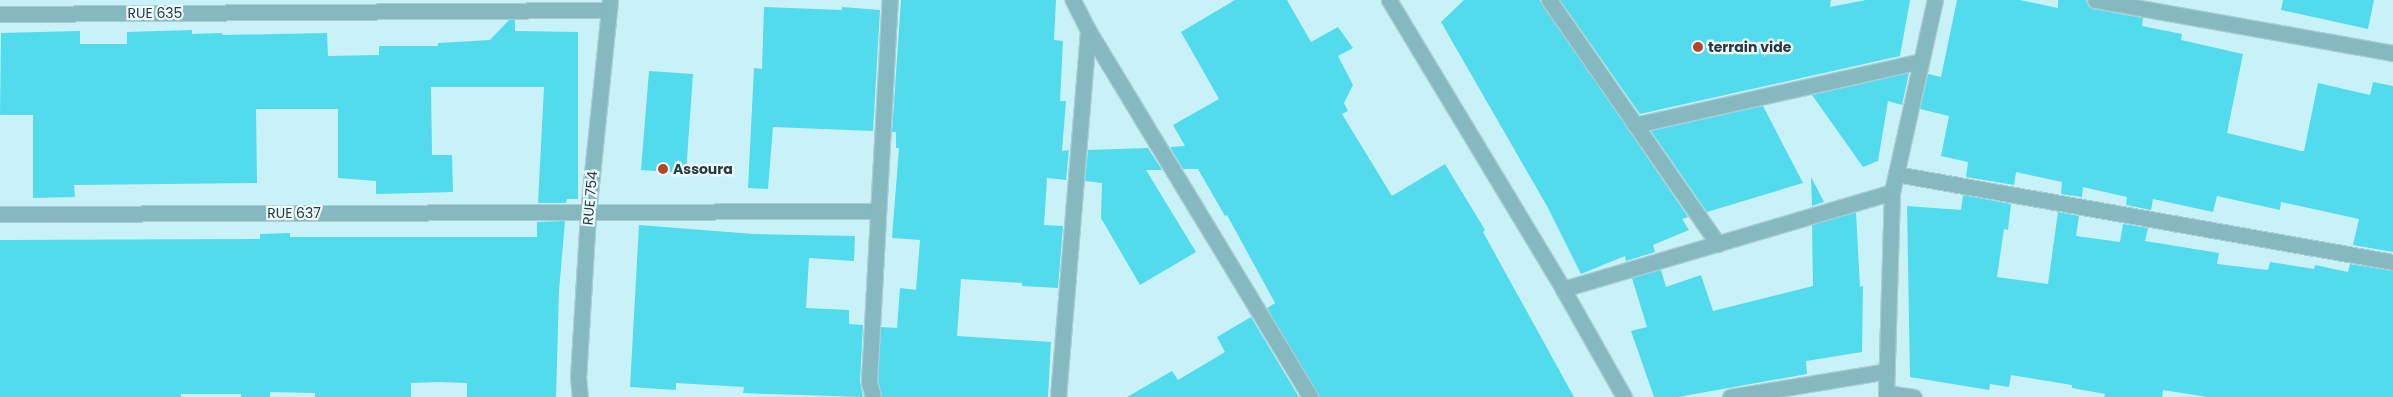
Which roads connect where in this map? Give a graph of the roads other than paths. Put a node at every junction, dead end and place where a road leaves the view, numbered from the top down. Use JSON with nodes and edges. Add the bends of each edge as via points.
{"nodes":[{"id":1,"x":890,"y":0,"type":"edge"},
{"id":2,"x":1073,"y":0,"type":"edge"},
{"id":3,"x":1389,"y":0,"type":"edge"},
{"id":4,"x":1549,"y":0,"type":"edge"},
{"id":5,"x":1935,"y":0,"type":"edge"},
{"id":6,"x":2096,"y":0,"type":"edge"},
{"id":7,"x":610,"y":5,"type":"edge"},
{"id":8,"x":112,"y":6,"type":"edge"},
{"id":9,"x":0,"y":14,"type":"edge"},
{"id":10,"x":1088,"y":30,"type":"junction"},
{"id":11,"x":2393,"y":52,"type":"edge"},
{"id":12,"x":1921,"y":60,"type":"junction"},
{"id":13,"x":1635,"y":125,"type":"junction"},
{"id":14,"x":1896,"y":174,"type":"junction"},
{"id":15,"x":1892,"y":192,"type":"junction"},
{"id":16,"x":878,"y":211,"type":"junction"},
{"id":17,"x":588,"y":213,"type":"junction"},
{"id":18,"x":0,"y":214,"type":"edge"},
{"id":19,"x":1718,"y":244,"type":"junction"},
{"id":20,"x":2393,"y":262,"type":"edge"},
{"id":21,"x":1563,"y":289,"type":"junction"},
{"id":22,"x":1887,"y":371,"type":"junction"},
{"id":23,"x":1888,"y":395,"type":"edge"},
{"id":24,"x":580,"y":397,"type":"edge"},
{"id":25,"x":873,"y":397,"type":"edge"},
{"id":26,"x":1058,"y":397,"type":"edge"},
{"id":27,"x":1310,"y":397,"type":"edge"},
{"id":28,"x":1624,"y":397,"type":"edge"},
{"id":29,"x":1730,"y":397,"type":"edge"},
{"id":30,"x":1914,"y":397,"type":"edge"}],
"edges":[{"from":1,"to":16,"type":"street"},
{"from":2,"to":10,"type":"street"},
{"from":3,"to":21,"type":"street"},
{"from":4,"to":13,"type":"street"},
{"from":5,"to":12,"type":"street"},
{"from":6,"to":11,"type":"street"},
{"from":7,"to":8,"type":"street","name":"RUE 635"},
{"from":7,"to":17,"type":"street","name":"RUE 754"},
{"from":8,"to":9,"type":"street","name":"RUE 635"},
{"from":10,"to":26,"type":"street"},
{"from":10,"to":27,"type":"street"},
{"from":12,"to":13,"type":"street"},
{"from":12,"to":14,"type":"street"},
{"from":13,"to":19,"type":"street"},
{"from":14,"to":15,"type":"street"},
{"from":14,"to":20,"type":"street"},
{"from":15,"to":19,"type":"street"},
{"from":15,"to":22,"type":"street"},
{"from":16,"to":17,"type":"street","name":"RUE 637"},
{"from":16,"to":25,"type":"street","via":[[869,382]]},
{"from":17,"to":18,"type":"street","name":"RUE 637"},
{"from":17,"to":24,"type":"street","name":"RUE 754","via":[[578,378]]},
{"from":19,"to":21,"type":"street"},
{"from":21,"to":28,"type":"street"},
{"from":22,"to":23,"type":"street"},
{"from":22,"to":29,"type":"street"},
{"from":23,"to":30,"type":"street"}]}
